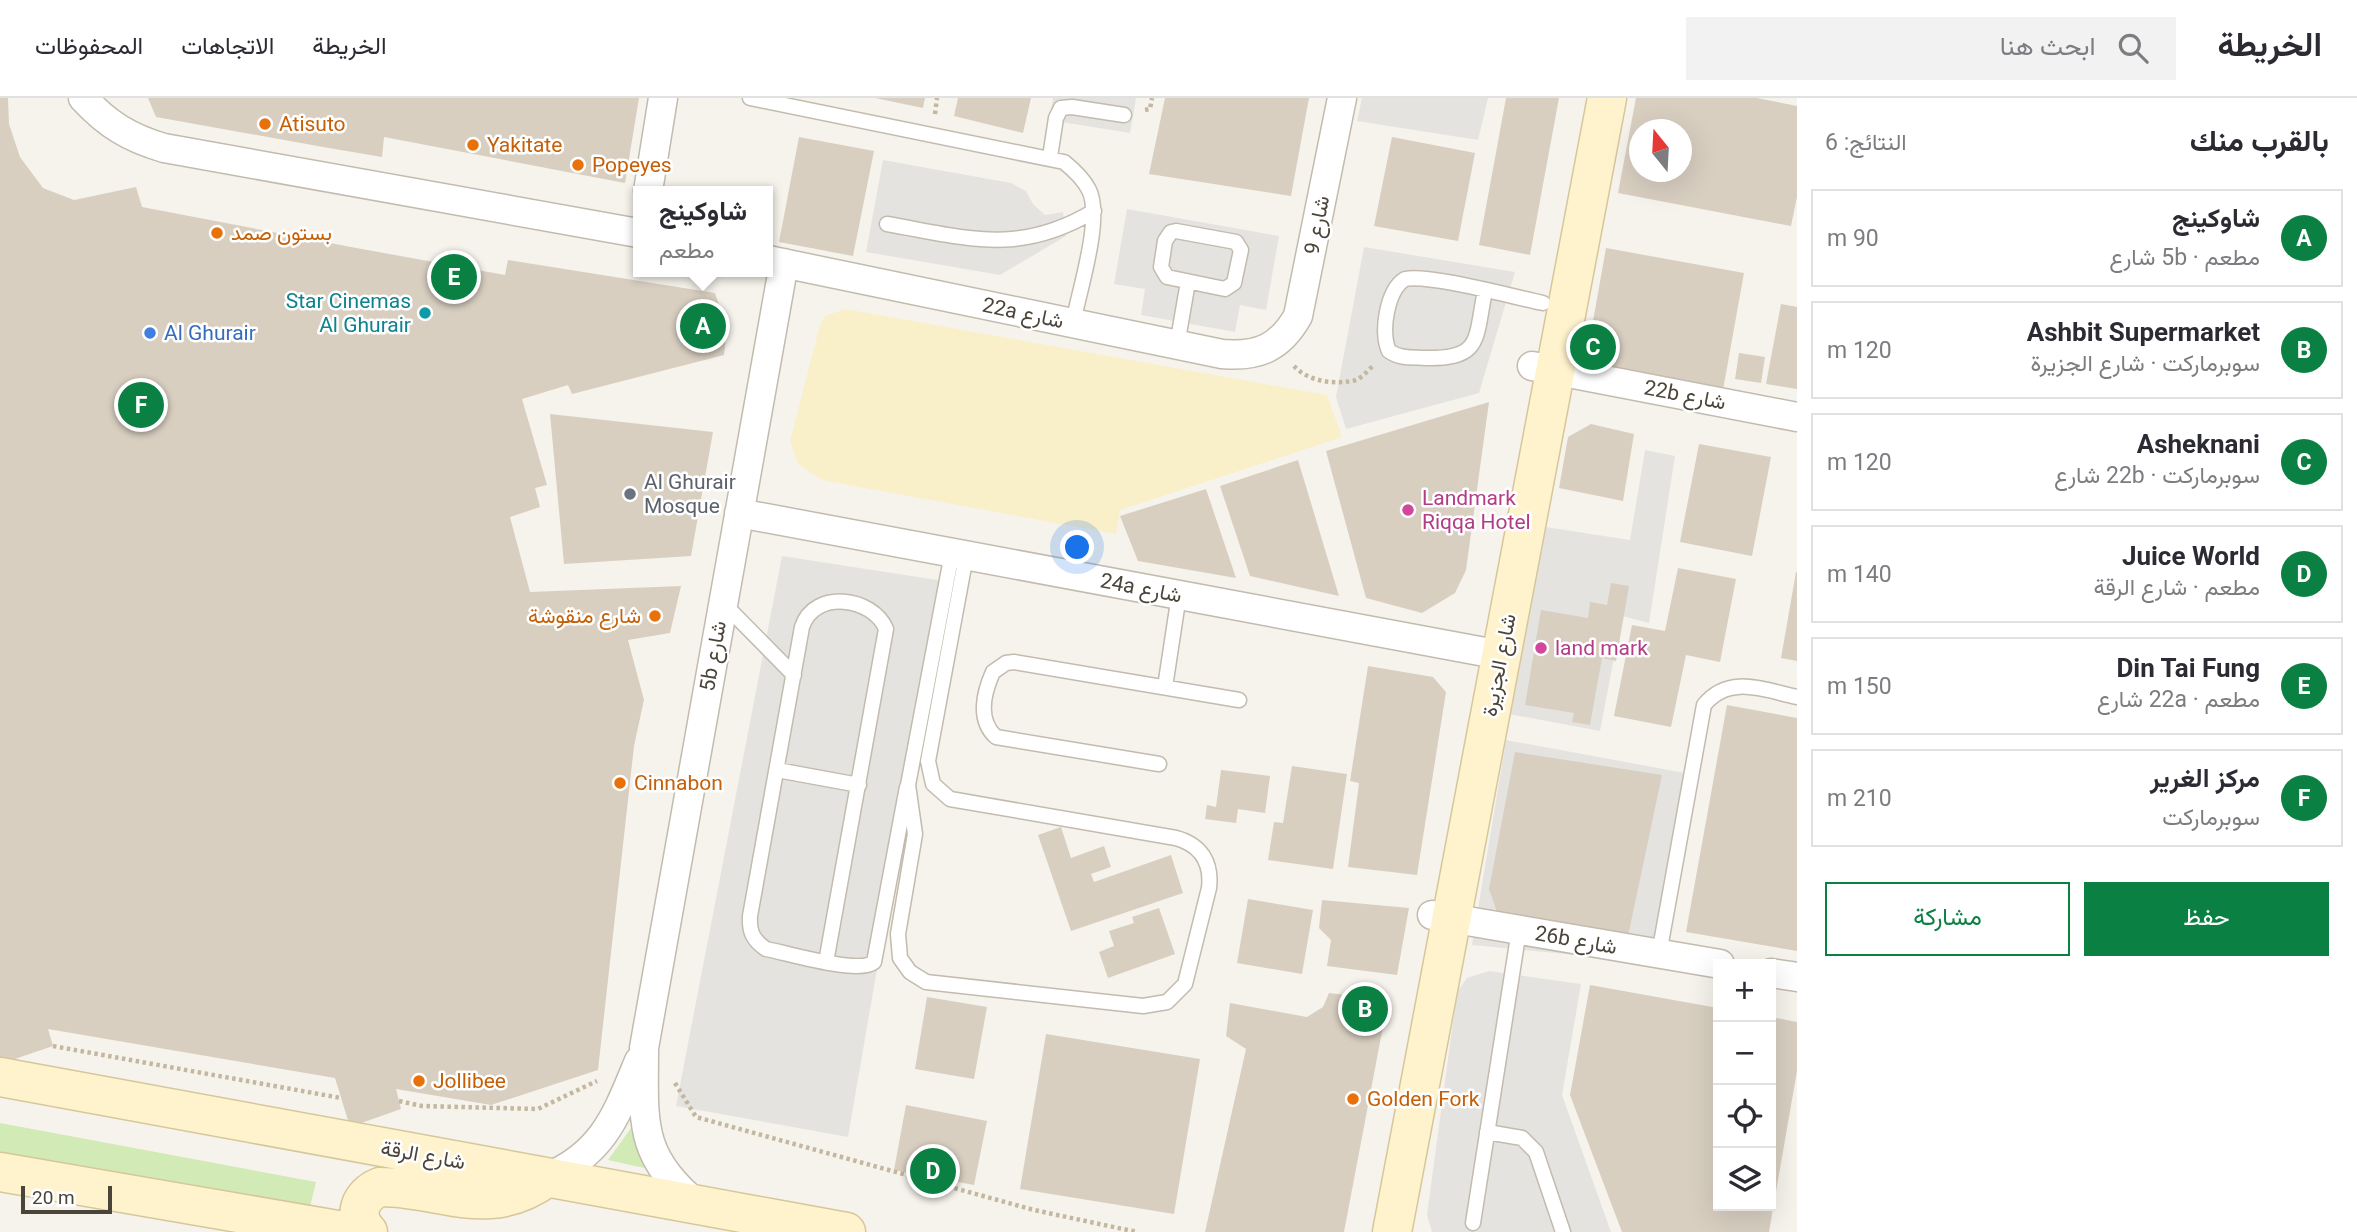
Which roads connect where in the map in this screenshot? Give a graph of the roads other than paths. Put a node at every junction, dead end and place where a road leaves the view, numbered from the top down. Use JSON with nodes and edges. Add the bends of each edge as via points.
{"nodes":[{"id":1,"x":83,"y":98,"type":"edge"},
{"id":2,"x":663,"y":98,"type":"edge"},
{"id":3,"x":750,"y":98,"type":"edge"},
{"id":4,"x":1342,"y":98,"type":"edge"},
{"id":5,"x":1581,"y":98,"type":"edge"},
{"id":6,"x":1607,"y":98,"type":"edge"},
{"id":7,"x":775,"y":100,"type":"edge"},
{"id":8,"x":1124,"y":114,"type":"dead end"},
{"id":9,"x":1050,"y":157,"type":"junction"},
{"id":10,"x":649,"y":186,"type":"edge"},
{"id":11,"x":1094,"y":211,"type":"junction"},
{"id":12,"x":887,"y":224,"type":"dead end"},
{"id":13,"x":633,"y":232,"type":"edge"},
{"id":14,"x":776,"y":262,"type":"edge"},
{"id":15,"x":1188,"y":282,"type":"junction"},
{"id":16,"x":1485,"y":291,"type":"junction"},
{"id":17,"x":1544,"y":303,"type":"junction"},
{"id":18,"x":1073,"y":323,"type":"junction"},
{"id":19,"x":1177,"y":345,"type":"junction"},
{"id":20,"x":1277,"y":345,"type":"joint"},
{"id":21,"x":1544,"y":368,"type":"junction"},
{"id":22,"x":1797,"y":416,"type":"edge"},
{"id":23,"x":739,"y":513,"type":"junction"},
{"id":24,"x":959,"y":554,"type":"junction"},
{"id":25,"x":1179,"y":595,"type":"junction"},
{"id":26,"x":722,"y":602,"type":"junction"},
{"id":27,"x":1490,"y":653,"type":"junction"},
{"id":28,"x":794,"y":675,"type":"junction"},
{"id":29,"x":1165,"y":687,"type":"junction"},
{"id":30,"x":1797,"y":697,"type":"edge"},
{"id":31,"x":1239,"y":700,"type":"dead end"},
{"id":32,"x":1159,"y":764,"type":"dead end"},
{"id":33,"x":777,"y":770,"type":"junction"},
{"id":34,"x":859,"y":785,"type":"junction"},
{"id":35,"x":908,"y":785,"type":"junction"},
{"id":36,"x":1441,"y":916,"type":"junction"},
{"id":37,"x":1519,"y":930,"type":"junction"},
{"id":38,"x":1659,"y":954,"type":"junction"},
{"id":39,"x":826,"y":962,"type":"junction"},
{"id":40,"x":1713,"y":963,"type":"edge"},
{"id":41,"x":1776,"y":974,"type":"edge"},
{"id":42,"x":1797,"y":977,"type":"edge"},
{"id":43,"x":644,"y":1048,"type":"junction"},
{"id":44,"x":0,"y":1077,"type":"edge"},
{"id":45,"x":1487,"y":1132,"type":"junction"},
{"id":46,"x":0,"y":1172,"type":"edge"},
{"id":47,"x":546,"y":1178,"type":"junction"},
{"id":48,"x":699,"y":1206,"type":"junction"},
{"id":49,"x":1473,"y":1223,"type":"dead end"},
{"id":50,"x":272,"y":1225,"type":"edge"},
{"id":51,"x":349,"y":1232,"type":"edge"},
{"id":52,"x":368,"y":1232,"type":"edge"},
{"id":53,"x":846,"y":1232,"type":"edge"},
{"id":54,"x":1374,"y":1232,"type":"edge"},
{"id":55,"x":1392,"y":1232,"type":"edge"},
{"id":56,"x":1563,"y":1232,"type":"edge"}],
"edges":[{"from":1,"to":13,"type":"street","via":[[113,127],[164,148]]},
{"from":2,"to":10,"type":"street"},
{"from":3,"to":7,"type":"lane"},
{"from":4,"to":20,"type":"street","name":"شارع 9","via":[[1298,316]]},
{"from":5,"to":17,"type":"street","name":"شارع الجزيرة"},
{"from":6,"to":21,"type":"street","name":"شارع الجزيرة"},
{"from":7,"to":9,"type":"lane"},
{"from":8,"to":9,"type":"lane","via":[[1061,108]]},
{"from":9,"to":11,"type":"lane","via":[[1079,174],[1090,191]]},
{"from":11,"to":12,"type":"lane","via":[[1049,234],[1011,240],[973,239]]},
{"from":11,"to":18,"type":"lane"},
{"from":14,"to":18,"type":"street","name":"22a شارع"},
{"from":14,"to":23,"type":"street","name":"5b شارع"},
{"from":15,"to":15,"type":"lane","via":[[1230,287],[1236,278],[1239,246],[1171,232],[1165,241],[1162,273]]},
{"from":15,"to":19,"type":"lane"},
{"from":16,"to":16,"type":"lane","via":[[1405,279],[1393,289],[1385,335],[1389,351],[1401,357],[1450,358],[1467,352]]},
{"from":16,"to":17,"type":"lane"},
{"from":17,"to":21,"type":"street","name":"شارع الجزيرة"},
{"from":18,"to":19,"type":"street","name":"22a شارع"},
{"from":19,"to":20,"type":"street","name":"22a شارع","via":[[1241,356]]},
{"from":21,"to":22,"type":"street","name":"22b شارع"},
{"from":21,"to":27,"type":"street","name":"شارع الجزيرة"},
{"from":23,"to":24,"type":"street","name":"24a شارع"},
{"from":23,"to":26,"type":"street","name":"5b شارع"},
{"from":24,"to":25,"type":"street","name":"24a شارع"},
{"from":24,"to":35,"type":"lane"},
{"from":24,"to":35,"type":"lane","via":[[928,761],[933,784],[950,799],[1176,838],[1200,850],[1211,875],[1185,984],[1167,1002],[1143,1006],[918,978],[900,958],[898,946],[915,834]]},
{"from":25,"to":27,"type":"street","name":"24a شارع"},
{"from":25,"to":29,"type":"lane"},
{"from":26,"to":28,"type":"lane"},
{"from":26,"to":43,"type":"street","name":"5b شارع"},
{"from":27,"to":36,"type":"street","name":"شارع الجزيرة"},
{"from":28,"to":33,"type":"lane"},
{"from":28,"to":34,"type":"lane","via":[[802,627],[814,606],[825,602],[862,607],[882,618],[886,641]]},
{"from":29,"to":31,"type":"lane"},
{"from":29,"to":32,"type":"lane","via":[[1006,663],[993,672],[983,713],[989,731],[1005,740]]},
{"from":30,"to":38,"type":"lane","via":[[1742,685],[1714,693],[1704,705]]},
{"from":33,"to":34,"type":"lane"},
{"from":33,"to":39,"type":"lane","via":[[752,936],[766,949]]},
{"from":34,"to":39,"type":"lane"},
{"from":35,"to":39,"type":"lane","via":[[876,958],[862,968]]},
{"from":36,"to":37,"type":"street","name":"26b شارع"},
{"from":36,"to":54,"type":"street","name":"شارع الجزيرة"},
{"from":36,"to":55,"type":"street","name":"شارع الجزيرة"},
{"from":37,"to":38,"type":"street","name":"26b شارع"},
{"from":37,"to":45,"type":"lane"},
{"from":38,"to":40,"type":"street","name":"26b شارع"},
{"from":41,"to":42,"type":"street"},
{"from":43,"to":47,"type":"street","name":"5b شارع","via":[[610,1127],[572,1167]]},
{"from":43,"to":48,"type":"street","name":"5b شارع","via":[[646,1134],[657,1163]]},
{"from":44,"to":47,"type":"street","name":"شارع الرقة"},
{"from":45,"to":49,"type":"lane"},
{"from":45,"to":56,"type":"lane","via":[[1522,1138],[1536,1152]]},
{"from":46,"to":50,"type":"street"},
{"from":47,"to":48,"type":"street","name":"شارع الرقة"},
{"from":47,"to":52,"type":"street","via":[[530,1190],[491,1201],[380,1187],[370,1191],[359,1209]]},
{"from":48,"to":53,"type":"street","name":"شارع الرقة"},
{"from":50,"to":51,"type":"street"}]}
